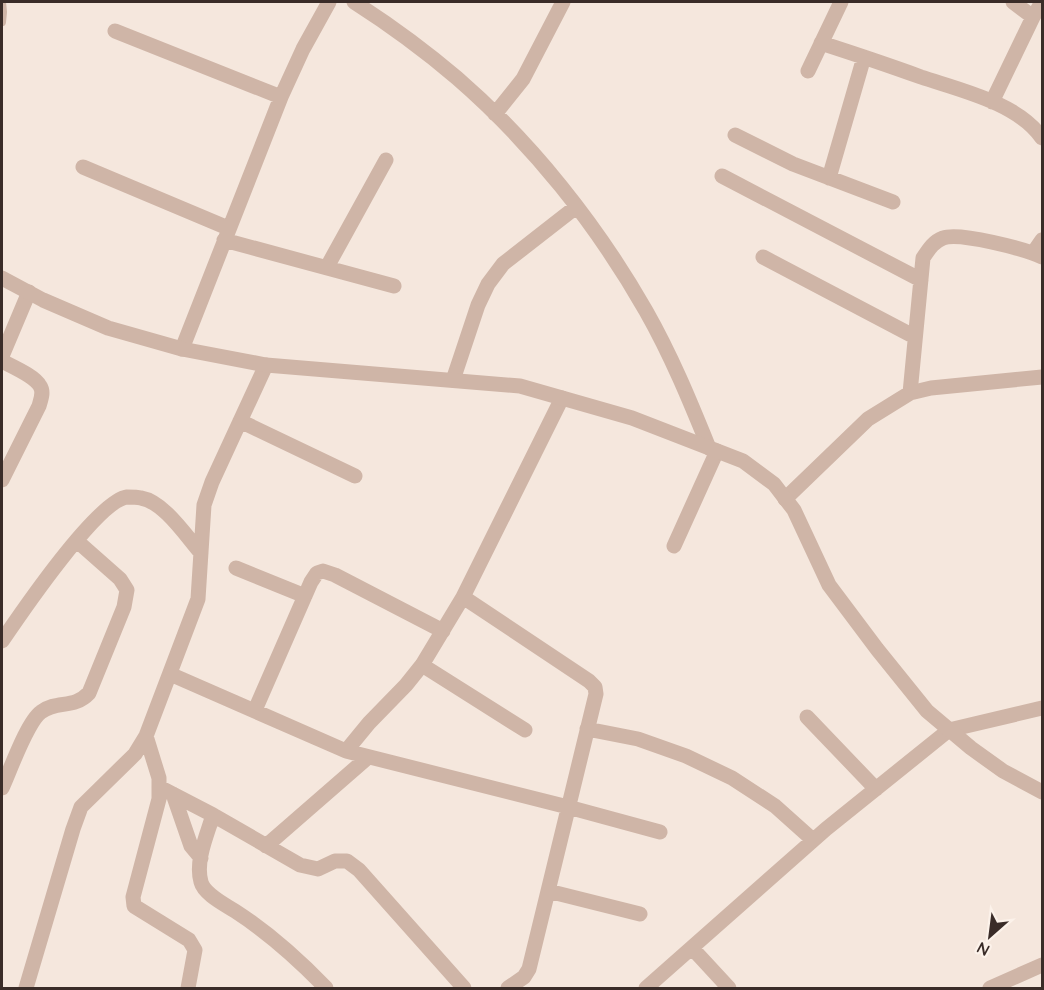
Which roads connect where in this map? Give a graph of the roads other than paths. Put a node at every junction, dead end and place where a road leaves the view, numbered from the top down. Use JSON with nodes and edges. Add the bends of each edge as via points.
{"nodes":[{"id":1,"x":2,"y":2,"type":"edge"},
{"id":2,"x":329,"y":2,"type":"edge"},
{"id":3,"x":354,"y":2,"type":"edge"},
{"id":4,"x":563,"y":2,"type":"edge"},
{"id":5,"x":842,"y":2,"type":"edge"},
{"id":6,"x":1013,"y":2,"type":"edge"},
{"id":7,"x":1042,"y":3,"type":"edge"},
{"id":8,"x":1033,"y":17,"type":"junction"},
{"id":9,"x":2,"y":22,"type":"edge"},
{"id":10,"x":115,"y":31,"type":"dead end"},
{"id":11,"x":821,"y":43,"type":"junction"},
{"id":12,"x":864,"y":57,"type":"junction"},
{"id":13,"x":808,"y":71,"type":"dead end"},
{"id":14,"x":281,"y":97,"type":"junction"},
{"id":15,"x":992,"y":102,"type":"junction"},
{"id":16,"x":495,"y":114,"type":"junction"},
{"id":17,"x":735,"y":135,"type":"dead end"},
{"id":18,"x":1042,"y":138,"type":"edge"},
{"id":19,"x":386,"y":160,"type":"dead end"},
{"id":20,"x":83,"y":167,"type":"dead end"},
{"id":21,"x":722,"y":176,"type":"dead end"},
{"id":22,"x":829,"y":178,"type":"junction"},
{"id":23,"x":893,"y":202,"type":"dead end"},
{"id":24,"x":576,"y":207,"type":"junction"},
{"id":25,"x":226,"y":234,"type":"junction"},
{"id":26,"x":1039,"y":250,"type":"edge"},
{"id":27,"x":763,"y":257,"type":"dead end"},
{"id":28,"x":327,"y":267,"type":"junction"},
{"id":29,"x":2,"y":278,"type":"edge"},
{"id":30,"x":921,"y":280,"type":"junction"},
{"id":31,"x":394,"y":285,"type":"dead end"},
{"id":32,"x":29,"y":292,"type":"junction"},
{"id":33,"x":915,"y":337,"type":"junction"},
{"id":34,"x":182,"y":349,"type":"junction"},
{"id":35,"x":2,"y":358,"type":"edge"},
{"id":36,"x":266,"y":365,"type":"junction"},
{"id":37,"x":1042,"y":377,"type":"edge"},
{"id":38,"x":453,"y":380,"type":"junction"},
{"id":39,"x":910,"y":393,"type":"junction"},
{"id":40,"x":562,"y":398,"type":"junction"},
{"id":41,"x":240,"y":421,"type":"junction"},
{"id":42,"x":713,"y":450,"type":"junction"},
{"id":43,"x":355,"y":476,"type":"dead end"},
{"id":44,"x":2,"y":480,"type":"edge"},
{"id":45,"x":785,"y":499,"type":"junction"},
{"id":46,"x":77,"y":541,"type":"junction"},
{"id":47,"x":674,"y":546,"type":"dead end"},
{"id":48,"x":201,"y":553,"type":"junction"},
{"id":49,"x":236,"y":568,"type":"dead end"},
{"id":50,"x":305,"y":596,"type":"junction"},
{"id":51,"x":463,"y":597,"type":"junction"},
{"id":52,"x":442,"y":631,"type":"junction"},
{"id":53,"x":2,"y":641,"type":"edge"},
{"id":54,"x":422,"y":665,"type":"junction"},
{"id":55,"x":170,"y":674,"type":"junction"},
{"id":56,"x":1042,"y":708,"type":"edge"},
{"id":57,"x":255,"y":710,"type":"junction"},
{"id":58,"x":807,"y":717,"type":"dead end"},
{"id":59,"x":587,"y":729,"type":"junction"},
{"id":60,"x":525,"y":730,"type":"dead end"},
{"id":61,"x":949,"y":730,"type":"junction"},
{"id":62,"x":146,"y":736,"type":"junction"},
{"id":63,"x":346,"y":751,"type":"junction"},
{"id":64,"x":135,"y":754,"type":"junction"},
{"id":65,"x":366,"y":758,"type":"junction"},
{"id":66,"x":159,"y":783,"type":"junction"},
{"id":67,"x":2,"y":788,"type":"edge"},
{"id":68,"x":876,"y":789,"type":"junction"},
{"id":69,"x":1042,"y":792,"type":"edge"},
{"id":70,"x":173,"y":794,"type":"junction"},
{"id":71,"x":568,"y":807,"type":"junction"},
{"id":72,"x":213,"y":815,"type":"junction"},
{"id":73,"x":660,"y":832,"type":"dead end"},
{"id":74,"x":813,"y":840,"type":"junction"},
{"id":75,"x":266,"y":846,"type":"junction"},
{"id":76,"x":201,"y":858,"type":"junction"},
{"id":77,"x":548,"y":891,"type":"junction"},
{"id":78,"x":640,"y":914,"type":"dead end"},
{"id":79,"x":692,"y":948,"type":"junction"},
{"id":80,"x":1042,"y":965,"type":"edge"},
{"id":81,"x":26,"y":988,"type":"edge"},
{"id":82,"x":188,"y":988,"type":"edge"},
{"id":83,"x":326,"y":988,"type":"edge"},
{"id":84,"x":464,"y":988,"type":"edge"},
{"id":85,"x":508,"y":988,"type":"edge"},
{"id":86,"x":646,"y":988,"type":"edge"},
{"id":87,"x":729,"y":988,"type":"edge"},
{"id":88,"x":990,"y":988,"type":"edge"}],
"edges":[{"from":1,"to":9,"type":"lane"},
{"from":2,"to":14,"type":"street"},
{"from":3,"to":16,"type":"street","via":[[399,32]]},
{"from":4,"to":16,"type":"street","via":[[523,79]]},
{"from":5,"to":11,"type":"street"},
{"from":6,"to":8,"type":"street"},
{"from":7,"to":8,"type":"street"},
{"from":8,"to":15,"type":"street"},
{"from":10,"to":14,"type":"street"},
{"from":11,"to":12,"type":"street"},
{"from":11,"to":13,"type":"street"},
{"from":12,"to":15,"type":"street"},
{"from":12,"to":22,"type":"street"},
{"from":14,"to":25,"type":"street"},
{"from":15,"to":18,"type":"street","via":[[1022,118]]},
{"from":16,"to":24,"type":"street"},
{"from":17,"to":22,"type":"street"},
{"from":19,"to":28,"type":"street"},
{"from":20,"to":25,"type":"street"},
{"from":21,"to":30,"type":"street"},
{"from":22,"to":23,"type":"street"},
{"from":24,"to":38,"type":"street","via":[[503,264],[488,284]]},
{"from":24,"to":42,"type":"street","via":[[646,311]]},
{"from":25,"to":28,"type":"street"},
{"from":25,"to":34,"type":"street"},
{"from":26,"to":30,"type":"street","via":[[961,237],[944,238],[932,245],[923,258]]},
{"from":27,"to":33,"type":"street"},
{"from":28,"to":31,"type":"street"},
{"from":29,"to":32,"type":"street"},
{"from":30,"to":33,"type":"street"},
{"from":32,"to":34,"type":"street","via":[[108,328]]},
{"from":32,"to":35,"type":"street"},
{"from":33,"to":39,"type":"street"},
{"from":34,"to":36,"type":"street"},
{"from":35,"to":44,"type":"street","via":[[33,379],[42,394]]},
{"from":36,"to":38,"type":"street"},
{"from":36,"to":41,"type":"street"},
{"from":37,"to":39,"type":"street"},
{"from":38,"to":40,"type":"street","via":[[520,386]]},
{"from":39,"to":45,"type":"street","via":[[868,419]]},
{"from":40,"to":42,"type":"street","via":[[632,418]]},
{"from":40,"to":51,"type":"street"},
{"from":41,"to":43,"type":"street"},
{"from":41,"to":48,"type":"street","via":[[204,505]]},
{"from":42,"to":45,"type":"street","via":[[743,461],[774,484]]},
{"from":42,"to":47,"type":"street"},
{"from":45,"to":61,"type":"street","via":[[794,510],[829,585],[919,702]]},
{"from":46,"to":48,"type":"street","via":[[110,507],[126,497],[143,498],[162,508]]},
{"from":46,"to":53,"type":"street","via":[[43,580]]},
{"from":46,"to":67,"type":"street","via":[[120,579],[127,590],[124,607],[89,693],[82,700],[40,712]]},
{"from":48,"to":55,"type":"street","via":[[198,599]]},
{"from":49,"to":50,"type":"street"},
{"from":50,"to":52,"type":"street","via":[[317,573],[323,571]]},
{"from":50,"to":57,"type":"street"},
{"from":51,"to":52,"type":"street"},
{"from":51,"to":59,"type":"street","via":[[595,687]]},
{"from":52,"to":54,"type":"street"},
{"from":54,"to":60,"type":"street"},
{"from":54,"to":63,"type":"street"},
{"from":55,"to":57,"type":"street"},
{"from":55,"to":62,"type":"street"},
{"from":56,"to":61,"type":"street"},
{"from":57,"to":63,"type":"street"},
{"from":58,"to":68,"type":"street"},
{"from":59,"to":71,"type":"street"},
{"from":59,"to":74,"type":"street","via":[[638,739],[732,778]]},
{"from":61,"to":68,"type":"street"},
{"from":61,"to":69,"type":"street","via":[[1003,771]]},
{"from":62,"to":64,"type":"street"},
{"from":62,"to":66,"type":"street"},
{"from":63,"to":65,"type":"street"},
{"from":64,"to":66,"type":"street"},
{"from":64,"to":81,"type":"street","via":[[81,807]]},
{"from":65,"to":71,"type":"street"},
{"from":65,"to":75,"type":"street"},
{"from":66,"to":70,"type":"street"},
{"from":66,"to":82,"type":"street","via":[[159,799],[133,897],[134,906],[189,940],[195,950]]},
{"from":68,"to":74,"type":"street"},
{"from":70,"to":72,"type":"street"},
{"from":70,"to":76,"type":"street","via":[[191,846]]},
{"from":71,"to":73,"type":"street"},
{"from":71,"to":77,"type":"street"},
{"from":72,"to":75,"type":"street"},
{"from":72,"to":76,"type":"street"},
{"from":74,"to":79,"type":"street"},
{"from":75,"to":84,"type":"street","via":[[300,865],[318,869],[334,861],[347,861]]},
{"from":76,"to":83,"type":"street","via":[[201,885],[280,943]]},
{"from":77,"to":78,"type":"street"},
{"from":77,"to":85,"type":"street","via":[[529,969]]},
{"from":79,"to":86,"type":"street"},
{"from":79,"to":87,"type":"street"},
{"from":80,"to":88,"type":"street"}]}
